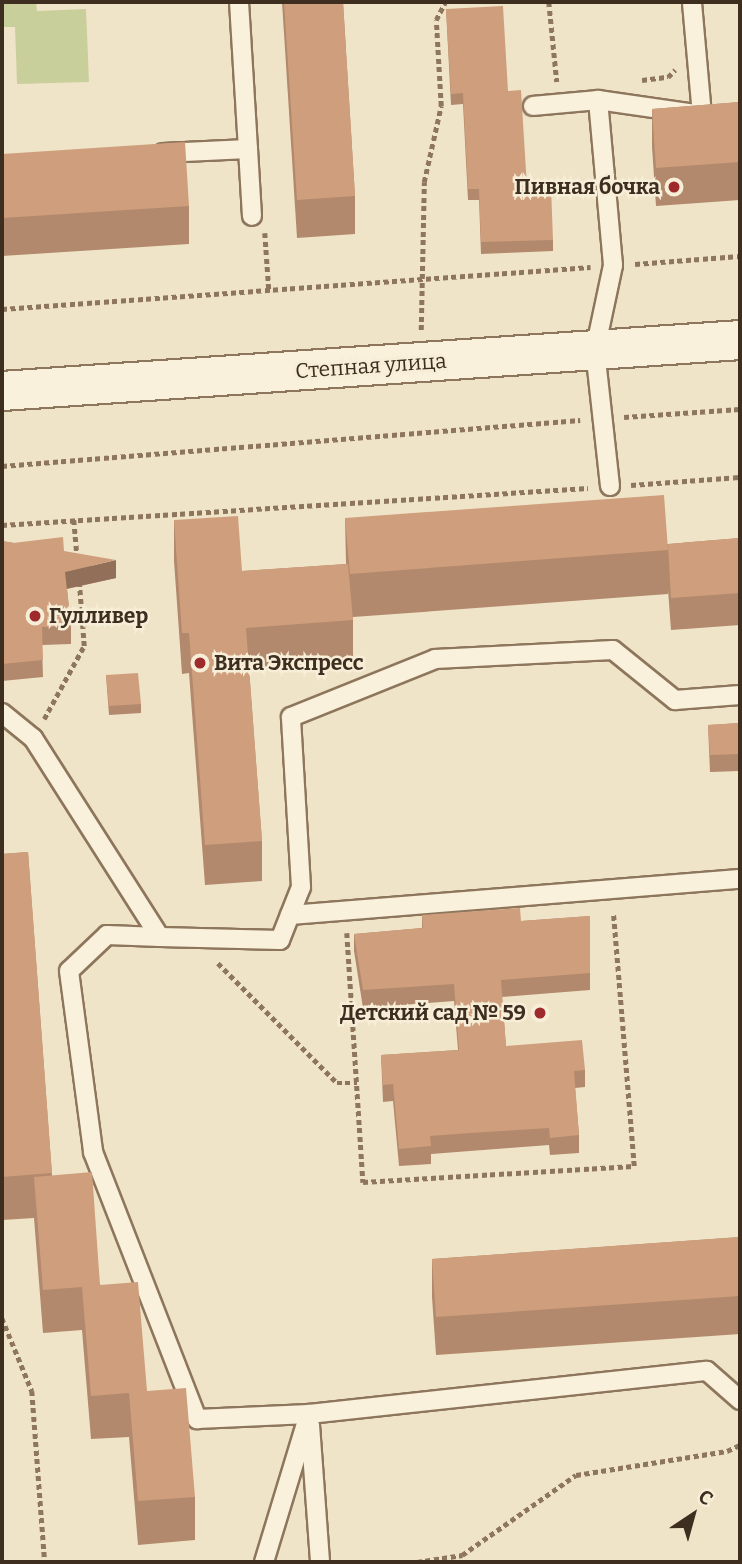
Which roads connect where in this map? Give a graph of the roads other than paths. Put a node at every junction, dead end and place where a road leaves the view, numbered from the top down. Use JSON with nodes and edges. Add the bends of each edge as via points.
{"nodes":[{"id":1,"x":239,"y":2,"type":"edge"},
{"id":2,"x":692,"y":2,"type":"edge"},
{"id":3,"x":598,"y":100,"type":"junction"},
{"id":4,"x":533,"y":106,"type":"dead end"},
{"id":5,"x":727,"y":114,"type":"edge"},
{"id":6,"x":702,"y":115,"type":"junction"},
{"id":7,"x":248,"y":149,"type":"junction"},
{"id":8,"x":138,"y":154,"type":"edge"},
{"id":9,"x":252,"y":216,"type":"dead end"},
{"id":10,"x":740,"y":340,"type":"edge"},
{"id":11,"x":594,"y":350,"type":"junction"},
{"id":12,"x":2,"y":391,"type":"edge"},
{"id":13,"x":610,"y":486,"type":"road end"},
{"id":14,"x":740,"y":695,"type":"edge"},
{"id":15,"x":2,"y":713,"type":"edge"},
{"id":16,"x":740,"y":879,"type":"edge"},
{"id":17,"x":290,"y":915,"type":"junction"},
{"id":18,"x":160,"y":937,"type":"junction"},
{"id":19,"x":740,"y":1400,"type":"edge"},
{"id":20,"x":309,"y":1414,"type":"junction"},
{"id":21,"x":264,"y":1562,"type":"edge"},
{"id":22,"x":320,"y":1562,"type":"edge"}],
"edges":[{"from":1,"to":7,"type":"lane"},
{"from":2,"to":6,"type":"lane"},
{"from":3,"to":4,"type":"lane"},
{"from":3,"to":6,"type":"lane"},
{"from":3,"to":11,"type":"lane","via":[[613,265]]},
{"from":5,"to":6,"type":"lane"},
{"from":7,"to":8,"type":"lane"},
{"from":7,"to":9,"type":"lane"},
{"from":10,"to":11,"type":"street","name":"Степная улица"},
{"from":11,"to":12,"type":"street","name":"Степная улица"},
{"from":11,"to":13,"type":"lane"},
{"from":14,"to":17,"type":"lane","via":[[675,700],[613,650],[435,659],[291,717],[302,887]]},
{"from":15,"to":18,"type":"lane","via":[[33,738]]},
{"from":16,"to":17,"type":"lane"},
{"from":17,"to":18,"type":"lane","via":[[280,940]]},
{"from":18,"to":20,"type":"lane","via":[[107,935],[69,971],[93,1152],[197,1419]]},
{"from":19,"to":20,"type":"lane","via":[[707,1371]]},
{"from":20,"to":21,"type":"lane"},
{"from":20,"to":22,"type":"lane"}]}
